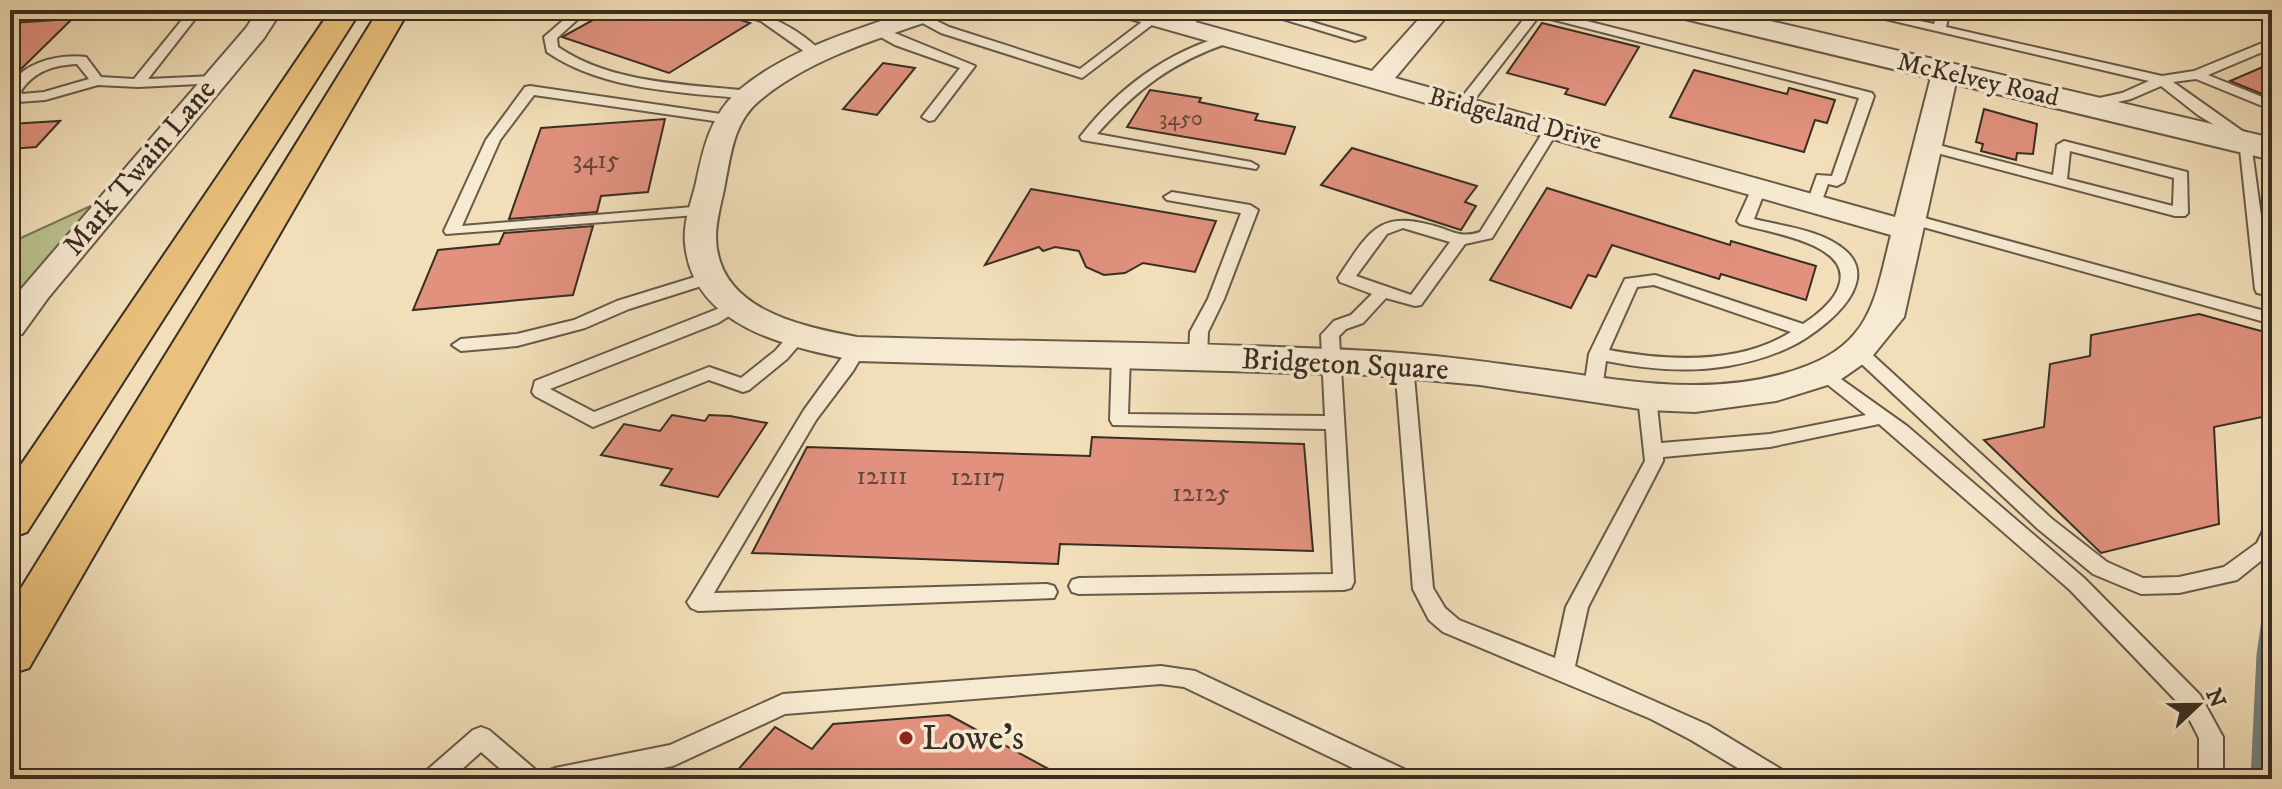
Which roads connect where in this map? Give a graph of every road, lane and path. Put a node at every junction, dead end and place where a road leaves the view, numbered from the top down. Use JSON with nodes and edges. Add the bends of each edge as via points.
{"nodes":[{"id":1,"x":93,"y":10,"type":"edge"},
{"id":2,"x":196,"y":10,"type":"edge"},
{"id":3,"x":270,"y":10,"type":"edge"},
{"id":4,"x":346,"y":10,"type":"edge"},
{"id":5,"x":394,"y":10,"type":"edge"},
{"id":6,"x":582,"y":10,"type":"edge"},
{"id":7,"x":736,"y":10,"type":"edge"},
{"id":8,"x":1259,"y":10,"type":"edge"},
{"id":9,"x":1440,"y":10,"type":"edge"},
{"id":10,"x":1685,"y":10,"type":"edge"},
{"id":11,"x":1853,"y":10,"type":"edge"},
{"id":12,"x":1944,"y":10,"type":"edge"},
{"id":13,"x":928,"y":13,"type":"edge"},
{"id":14,"x":1141,"y":13,"type":"edge"},
{"id":15,"x":10,"y":16,"type":"edge"},
{"id":16,"x":1192,"y":18,"type":"edge"},
{"id":17,"x":1939,"y":29,"type":"junction"},
{"id":18,"x":881,"y":32,"type":"junction"},
{"id":19,"x":1359,"y":38,"type":"dead end"},
{"id":20,"x":1227,"y":39,"type":"junction"},
{"id":21,"x":2272,"y":43,"type":"edge"},
{"id":22,"x":820,"y":56,"type":"junction"},
{"id":23,"x":1945,"y":73,"type":"junction"},
{"id":24,"x":2197,"y":75,"type":"junction"},
{"id":25,"x":214,"y":80,"type":"junction"},
{"id":26,"x":2162,"y":80,"type":"junction"},
{"id":27,"x":97,"y":81,"type":"junction"},
{"id":28,"x":1378,"y":81,"type":"junction"},
{"id":29,"x":138,"y":83,"type":"junction"},
{"id":30,"x":1463,"y":105,"type":"junction"},
{"id":31,"x":2085,"y":106,"type":"junction"},
{"id":32,"x":2272,"y":106,"type":"edge"},
{"id":33,"x":739,"y":107,"type":"junction"},
{"id":34,"x":929,"y":117,"type":"dead end"},
{"id":35,"x":1552,"y":129,"type":"junction"},
{"id":36,"x":1927,"y":146,"type":"junction"},
{"id":37,"x":2257,"y":146,"type":"edge"},
{"id":38,"x":1251,"y":166,"type":"dead end"},
{"id":39,"x":2059,"y":181,"type":"junction"},
{"id":40,"x":1759,"y":188,"type":"junction"},
{"id":41,"x":1172,"y":197,"type":"dead end"},
{"id":42,"x":1815,"y":203,"type":"junction"},
{"id":43,"x":705,"y":211,"type":"junction"},
{"id":44,"x":1908,"y":224,"type":"junction"},
{"id":45,"x":1460,"y":240,"type":"junction"},
{"id":46,"x":711,"y":277,"type":"junction"},
{"id":47,"x":2272,"y":291,"type":"edge"},
{"id":48,"x":1383,"y":292,"type":"junction"},
{"id":49,"x":735,"y":307,"type":"junction"},
{"id":50,"x":2272,"y":319,"type":"edge"},
{"id":51,"x":10,"y":326,"type":"edge"},
{"id":52,"x":1807,"y":331,"type":"junction"},
{"id":53,"x":797,"y":337,"type":"junction"},
{"id":54,"x":461,"y":345,"type":"dead end"},
{"id":55,"x":857,"y":349,"type":"junction"},
{"id":56,"x":1858,"y":351,"type":"junction"},
{"id":57,"x":1598,"y":354,"type":"junction"},
{"id":58,"x":1121,"y":356,"type":"junction"},
{"id":59,"x":1198,"y":358,"type":"junction"},
{"id":60,"x":1331,"y":361,"type":"junction"},
{"id":61,"x":1404,"y":365,"type":"junction"},
{"id":62,"x":1824,"y":373,"type":"junction"},
{"id":63,"x":1593,"y":389,"type":"junction"},
{"id":64,"x":1647,"y":397,"type":"junction"},
{"id":65,"x":1882,"y":417,"type":"junction"},
{"id":66,"x":1335,"y":423,"type":"junction"},
{"id":67,"x":1655,"y":450,"type":"junction"},
{"id":68,"x":10,"y":519,"type":"edge"},
{"id":69,"x":2272,"y":532,"type":"edge"},
{"id":70,"x":1079,"y":586,"type":"dead end"},
{"id":71,"x":1047,"y":592,"type":"dead end"},
{"id":72,"x":10,"y":652,"type":"edge"},
{"id":73,"x":1562,"y":672,"type":"junction"},
{"id":74,"x":434,"y":779,"type":"edge"},
{"id":75,"x":529,"y":779,"type":"edge"},
{"id":76,"x":555,"y":779,"type":"edge"},
{"id":77,"x":1400,"y":779,"type":"edge"},
{"id":78,"x":1776,"y":779,"type":"edge"},
{"id":79,"x":2211,"y":779,"type":"edge"}],
"edges":[{"from":1,"to":15,"type":"lane"},
{"from":2,"to":29,"type":"lane"},
{"from":3,"to":25,"type":"street","name":"Mark Twain Lane"},
{"from":4,"to":68,"type":"highway"},
{"from":5,"to":72,"type":"highway"},
{"from":6,"to":33,"type":"lane","via":[[550,37],[552,49],[577,66]]},
{"from":7,"to":22,"type":"lane","via":[[765,18]]},
{"from":8,"to":19,"type":"lane"},
{"from":9,"to":28,"type":"street"},
{"from":10,"to":23,"type":"street","name":"McKelvey Road"},
{"from":11,"to":17,"type":"lane"},
{"from":12,"to":17,"type":"lane"},
{"from":13,"to":14,"type":"lane","via":[[945,30],[1082,74]]},
{"from":13,"to":18,"type":"street"},
{"from":14,"to":16,"type":"street","name":"Bridgeland Drive"},
{"from":16,"to":20,"type":"street","name":"Bridgeland Drive"},
{"from":17,"to":26,"type":"lane"},
{"from":18,"to":22,"type":"street"},
{"from":18,"to":34,"type":"lane","via":[[968,66]]},
{"from":20,"to":28,"type":"street","name":"Bridgeland Drive"},
{"from":20,"to":38,"type":"lane","via":[[1164,64],[1122,97],[1087,137]]},
{"from":21,"to":24,"type":"lane"},
{"from":22,"to":33,"type":"street","via":[[778,76]]},
{"from":23,"to":31,"type":"street","name":"McKelvey Road"},
{"from":23,"to":36,"type":"street","name":"Bridgeton Square"},
{"from":24,"to":26,"type":"lane"},
{"from":24,"to":32,"type":"lane"},
{"from":25,"to":29,"type":"lane"},
{"from":25,"to":51,"type":"street","name":"Mark Twain Lane"},
{"from":26,"to":31,"type":"lane"},
{"from":26,"to":37,"type":"lane"},
{"from":27,"to":27,"type":"lane","via":[[81,60],[62,60],[30,72],[14,91],[18,98],[45,96]]},
{"from":27,"to":29,"type":"lane"},
{"from":28,"to":30,"type":"street","name":"Bridgeland Drive"},
{"from":30,"to":35,"type":"street","name":"Bridgeland Drive"},
{"from":30,"to":42,"type":"lane","via":[[1536,12],[1867,96],[1837,182],[1822,178]]},
{"from":31,"to":37,"type":"street","name":"McKelvey Road"},
{"from":33,"to":43,"type":"street","name":"Bridgeton Square","via":[[717,147]]},
{"from":33,"to":43,"type":"lane","via":[[530,90],[493,140],[452,231]]},
{"from":35,"to":40,"type":"street","name":"Bridgeland Drive"},
{"from":35,"to":45,"type":"lane","via":[[1486,235]]},
{"from":36,"to":39,"type":"lane"},
{"from":36,"to":44,"type":"street","name":"Bridgeton Square"},
{"from":37,"to":47,"type":"lane","via":[[2263,289]]},
{"from":39,"to":39,"type":"lane","via":[[2064,145],[2182,175],[2180,213]]},
{"from":40,"to":42,"type":"street","name":"Bridgeland Drive"},
{"from":40,"to":52,"type":"lane","via":[[1745,221],[1820,243],[1843,256],[1851,273],[1844,294]]},
{"from":41,"to":59,"type":"lane","via":[[1250,210],[1199,332]]},
{"from":42,"to":44,"type":"street","name":"Bridgeland Drive"},
{"from":43,"to":46,"type":"street","name":"Bridgeton Square","via":[[701,246]]},
{"from":44,"to":50,"type":"lane"},
{"from":44,"to":56,"type":"street","name":"Bridgeton Square","via":[[1887,317]]},
{"from":45,"to":48,"type":"lane","via":[[1415,301]]},
{"from":45,"to":48,"type":"lane","via":[[1409,222],[1383,227],[1346,278]]},
{"from":46,"to":49,"type":"street","name":"Bridgeton Square"},
{"from":46,"to":54,"type":"lane","via":[[579,324],[517,340]]},
{"from":48,"to":60,"type":"lane","via":[[1357,319],[1330,335]]},
{"from":49,"to":53,"type":"street","name":"Bridgeton Square"},
{"from":49,"to":53,"type":"lane","via":[[541,385],[541,392],[593,420],[709,373],[743,386]]},
{"from":52,"to":57,"type":"lane","via":[[1791,343],[1716,362],[1656,364]]},
{"from":52,"to":57,"type":"lane","via":[[1655,280],[1631,283]]},
{"from":53,"to":55,"type":"street","name":"Bridgeton Square"},
{"from":55,"to":58,"type":"street","name":"Bridgeton Square"},
{"from":55,"to":71,"type":"lane","via":[[810,415],[698,602]]},
{"from":56,"to":62,"type":"street","name":"Bridgeton Square"},
{"from":56,"to":69,"type":"lane","via":[[2045,524],[2100,568],[2141,586],[2179,585],[2230,574],[2264,548]]},
{"from":57,"to":63,"type":"lane"},
{"from":58,"to":59,"type":"street","name":"Bridgeton Square"},
{"from":58,"to":66,"type":"lane","via":[[1119,420]]},
{"from":59,"to":60,"type":"street","name":"Bridgeton Square"},
{"from":60,"to":61,"type":"street","name":"Bridgeton Square"},
{"from":60,"to":66,"type":"lane"},
{"from":61,"to":63,"type":"street","name":"Bridgeton Square"},
{"from":61,"to":73,"type":"lane","via":[[1423,589],[1451,626]]},
{"from":62,"to":64,"type":"street","name":"Bridgeton Square","via":[[1750,394]]},
{"from":62,"to":65,"type":"lane"},
{"from":63,"to":64,"type":"street","name":"Bridgeton Square"},
{"from":64,"to":67,"type":"lane"},
{"from":65,"to":67,"type":"lane","via":[[1760,444]]},
{"from":65,"to":79,"type":"lane","via":[[2077,584],[2192,702],[2211,737]]},
{"from":66,"to":70,"type":"lane","via":[[1344,582]]},
{"from":67,"to":73,"type":"lane","via":[[1577,607]]},
{"from":73,"to":78,"type":"lane","via":[[1696,731]]},
{"from":74,"to":75,"type":"lane","via":[[481,737]]},
{"from":76,"to":77,"type":"lane","via":[[673,755],[783,704],[1173,675]]}]}
